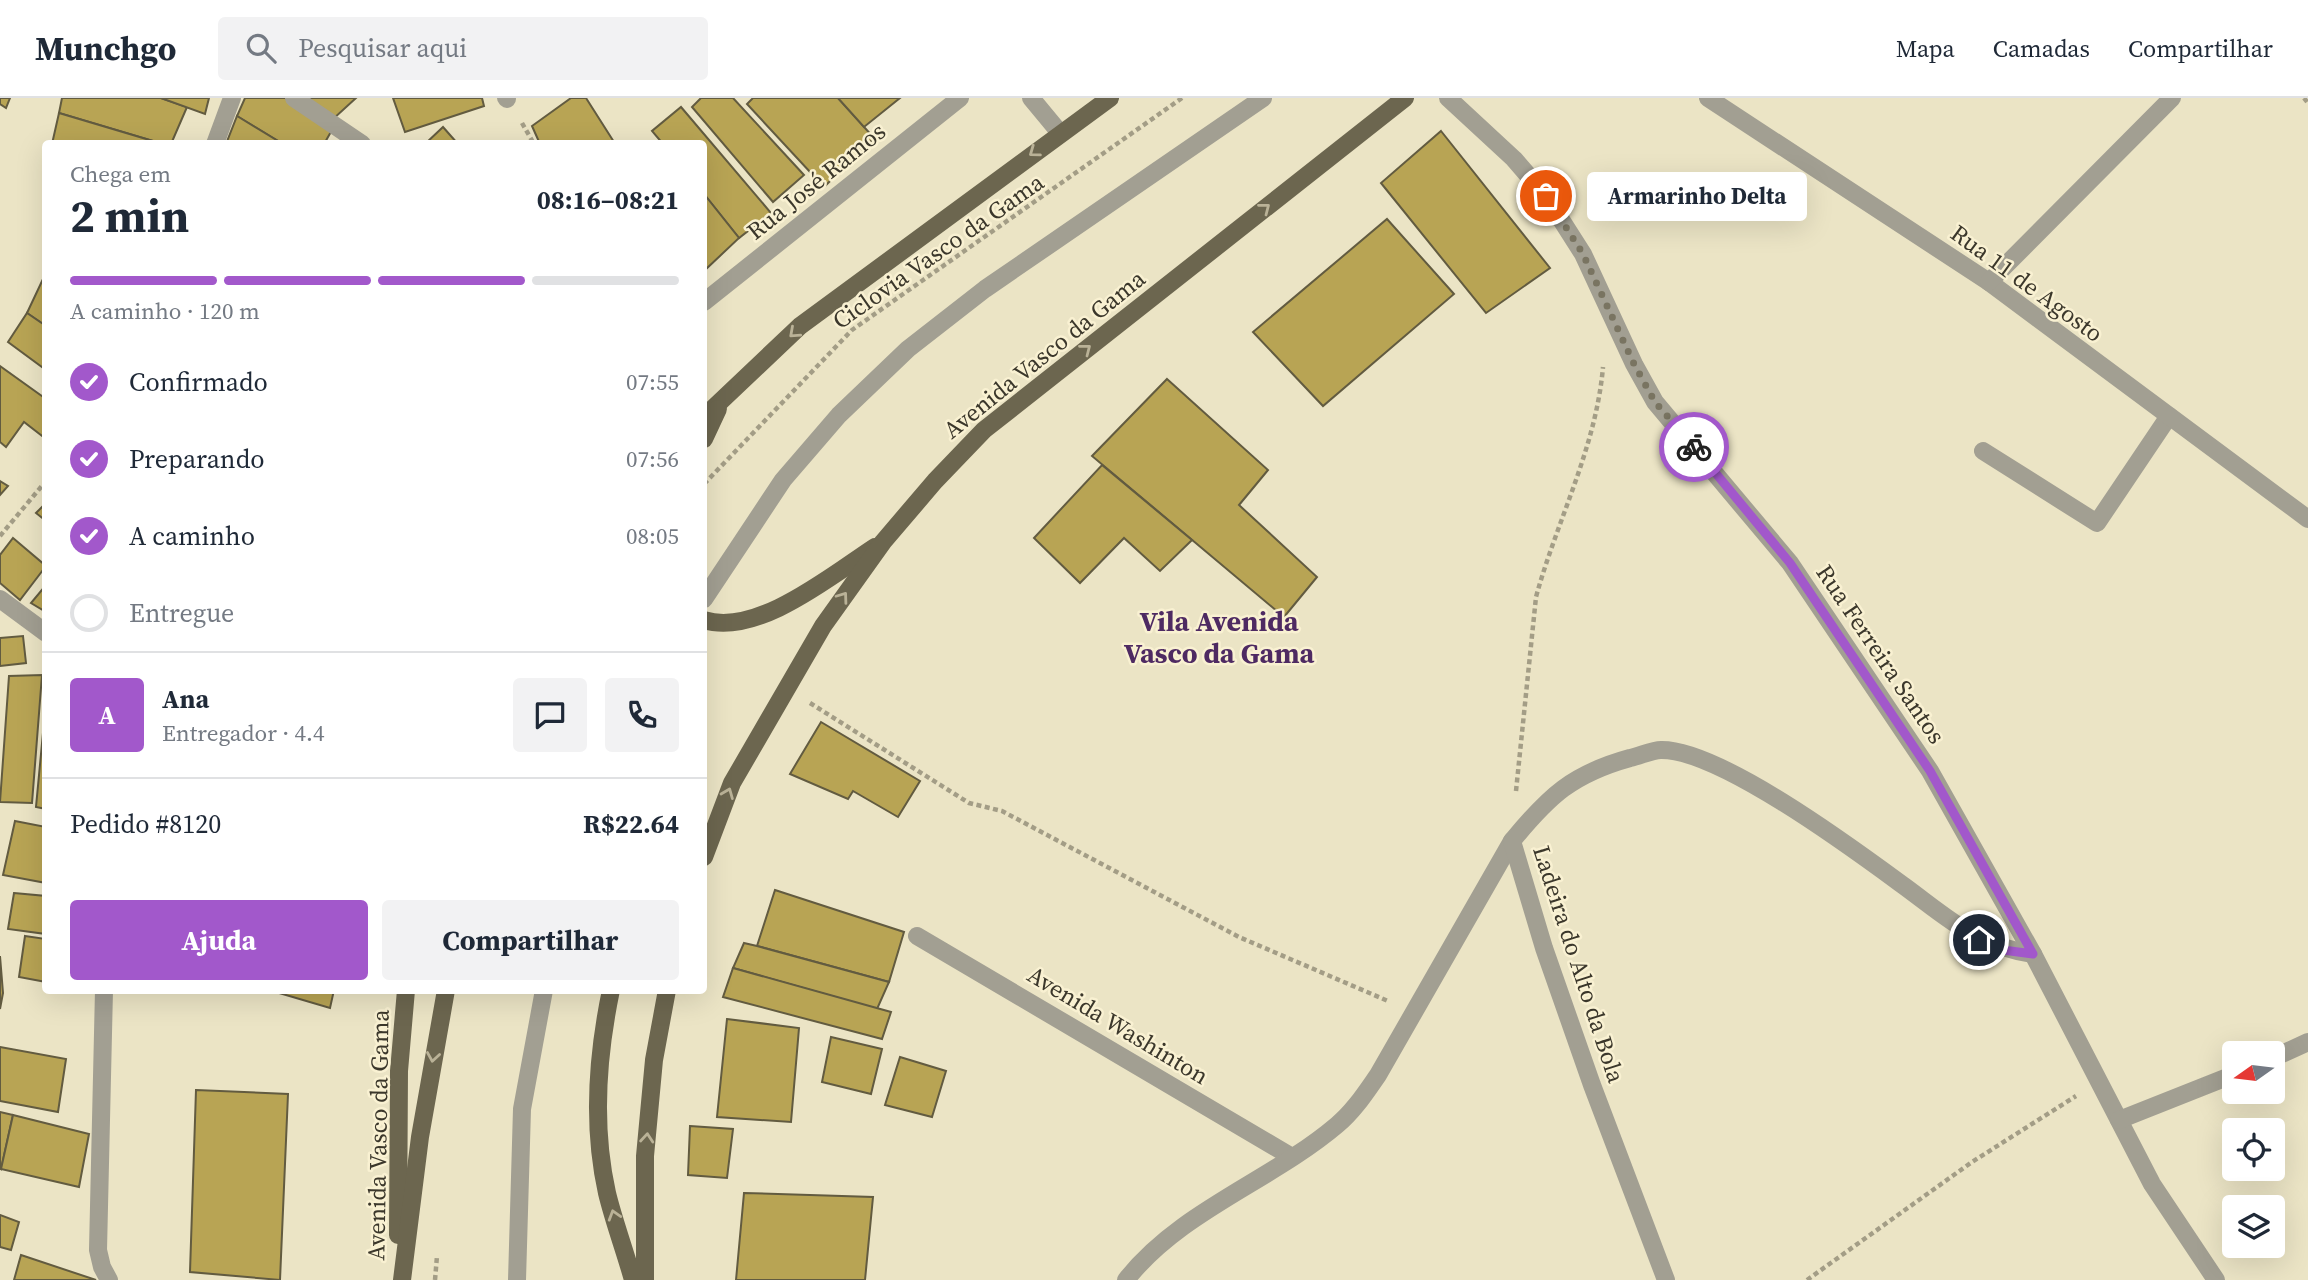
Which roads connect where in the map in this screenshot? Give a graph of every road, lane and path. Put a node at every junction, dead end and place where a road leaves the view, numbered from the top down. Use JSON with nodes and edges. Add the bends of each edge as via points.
{"nodes":[{"id":1,"x":232,"y":98,"type":"edge"},
{"id":2,"x":294,"y":98,"type":"edge"},
{"id":3,"x":960,"y":98,"type":"edge"},
{"id":4,"x":1031,"y":98,"type":"edge"},
{"id":5,"x":1110,"y":98,"type":"edge"},
{"id":6,"x":1182,"y":98,"type":"edge"},
{"id":7,"x":1263,"y":98,"type":"edge"},
{"id":8,"x":1405,"y":98,"type":"edge"},
{"id":9,"x":1448,"y":98,"type":"edge"},
{"id":10,"x":1708,"y":98,"type":"edge"},
{"id":11,"x":2172,"y":98,"type":"edge"},
{"id":12,"x":2304,"y":98,"type":"edge"},
{"id":13,"x":2308,"y":103,"type":"edge"},
{"id":14,"x":1060,"y":133,"type":"junction"},
{"id":15,"x":216,"y":140,"type":"edge"},
{"id":16,"x":356,"y":140,"type":"edge"},
{"id":17,"x":1989,"y":282,"type":"junction"},
{"id":18,"x":707,"y":300,"type":"edge"},
{"id":19,"x":1604,"y":356,"type":"dead end"},
{"id":20,"x":724,"y":397,"type":"junction"},
{"id":21,"x":707,"y":414,"type":"edge"},
{"id":22,"x":2169,"y":416,"type":"junction"},
{"id":23,"x":707,"y":433,"type":"edge"},
{"id":24,"x":1983,"y":451,"type":"dead end"},
{"id":25,"x":707,"y":481,"type":"edge"},
{"id":26,"x":42,"y":486,"type":"edge"},
{"id":27,"x":2308,"y":519,"type":"edge"},
{"id":28,"x":0,"y":536,"type":"edge"},
{"id":29,"x":883,"y":542,"type":"junction"},
{"id":30,"x":707,"y":594,"type":"edge"},
{"id":31,"x":0,"y":599,"type":"edge"},
{"id":32,"x":707,"y":621,"type":"edge"},
{"id":33,"x":42,"y":629,"type":"edge"},
{"id":34,"x":786,"y":688,"type":"junction"},
{"id":35,"x":1512,"y":841,"type":"junction"},
{"id":36,"x":707,"y":849,"type":"edge"},
{"id":37,"x":917,"y":936,"type":"dead end"},
{"id":38,"x":2033,"y":954,"type":"junction"},
{"id":39,"x":104,"y":994,"type":"edge"},
{"id":40,"x":406,"y":994,"type":"edge"},
{"id":41,"x":445,"y":994,"type":"edge"},
{"id":42,"x":543,"y":994,"type":"edge"},
{"id":43,"x":610,"y":994,"type":"edge"},
{"id":44,"x":666,"y":994,"type":"edge"},
{"id":45,"x":1413,"y":1012,"type":"junction"},
{"id":46,"x":2308,"y":1042,"type":"edge"},
{"id":47,"x":2286,"y":1052,"type":"edge"},
{"id":48,"x":2222,"y":1079,"type":"edge"},
{"id":49,"x":2101,"y":1080,"type":"junction"},
{"id":50,"x":2119,"y":1120,"type":"junction"},
{"id":51,"x":1292,"y":1157,"type":"junction"},
{"id":52,"x":109,"y":1280,"type":"edge"},
{"id":53,"x":400,"y":1280,"type":"edge"},
{"id":54,"x":517,"y":1280,"type":"edge"},
{"id":55,"x":634,"y":1280,"type":"edge"},
{"id":56,"x":645,"y":1280,"type":"edge"},
{"id":57,"x":1126,"y":1280,"type":"edge"},
{"id":58,"x":1666,"y":1280,"type":"edge"},
{"id":59,"x":1807,"y":1280,"type":"edge"},
{"id":60,"x":2217,"y":1280,"type":"edge"}],
"edges":[{"from":1,"to":15,"type":"street"},
{"from":2,"to":16,"type":"street"},
{"from":3,"to":18,"type":"street","name":"Rua José Ramos"},
{"from":4,"to":14,"type":"street"},
{"from":5,"to":14,"type":"main road"},
{"from":6,"to":25,"type":"path","name":"Ciclovia Vasco da Gama","via":[[852,330]]},
{"from":7,"to":30,"type":"street","via":[[985,289],[908,349],[839,415],[783,480]]},
{"from":29,"to":8,"type":"main road","name":"Avenida Vasco da Gama","one_way":true,"via":[[984,430]]},
{"from":9,"to":38,"type":"street","name":"Rua Ferreira Santos","via":[[1514,159],[1546,196],[1583,254],[1655,402],[1790,563],[1930,771]]},
{"from":10,"to":17,"type":"street","name":"Rua 11 de Agosto"},
{"from":11,"to":17,"type":"street"},
{"from":12,"to":13,"type":"path"},
{"from":14,"to":20,"type":"main road","one_way":true,"via":[[800,326]]},
{"from":17,"to":22,"type":"street","name":"Rua 11 de Agosto"},
{"from":19,"to":35,"type":"path","via":[[1601,394],[1587,453],[1536,597]]},
{"from":20,"to":21,"type":"main road"},
{"from":20,"to":23,"type":"main road"},
{"from":22,"to":24,"type":"street","via":[[2096,523]]},
{"from":22,"to":27,"type":"street","name":"Rua 11 de Agosto"},
{"from":26,"to":28,"type":"path"},
{"from":29,"to":32,"type":"main road","via":[[778,608],[743,621]]},
{"from":34,"to":29,"type":"main road","name":"Avenida Vasco da Gama","one_way":true},
{"from":31,"to":33,"type":"street"},
{"from":36,"to":34,"type":"main road","name":"Avenida Vasco da Gama","one_way":true,"via":[[732,783]]},
{"from":34,"to":45,"type":"path","via":[[969,803],[1002,811],[1239,937]]},
{"from":35,"to":38,"type":"street","name":"Ladeira do Alto da Bola","via":[[1547,799],[1583,775],[1661,750],[1709,761],[1754,785],[1861,854],[1979,940],[2003,950]]},
{"from":35,"to":45,"type":"street"},
{"from":35,"to":58,"type":"street","name":"Ladeira do Alto da Bola","via":[[1592,1085]]},
{"from":37,"to":51,"type":"street","name":"Avenida Washinton"},
{"from":38,"to":49,"type":"street","name":"Rua Ferreira Santos"},
{"from":39,"to":52,"type":"street","via":[[98,1250]]},
{"from":40,"to":53,"type":"main road","name":"Avenida Vasco da Gama","via":[[399,1071]]},
{"from":41,"to":53,"type":"main road","one_way":true},
{"from":42,"to":54,"type":"street","via":[[523,1109]]},
{"from":55,"to":43,"type":"main road","one_way":true,"via":[[607,1194],[599,1144],[597,1094]]},
{"from":56,"to":44,"type":"main road","one_way":true,"via":[[645,1156],[654,1060]]},
{"from":45,"to":51,"type":"street","via":[[1357,1104]]},
{"from":46,"to":47,"type":"street"},
{"from":48,"to":50,"type":"street"},
{"from":49,"to":50,"type":"street","name":"Rua Ferreira Santos"},
{"from":49,"to":59,"type":"path","via":[[1972,1162]]},
{"from":50,"to":60,"type":"street","name":"Rua Ferreira Santos","via":[[2152,1184]]},
{"from":51,"to":57,"type":"street","via":[[1165,1240]]}]}
